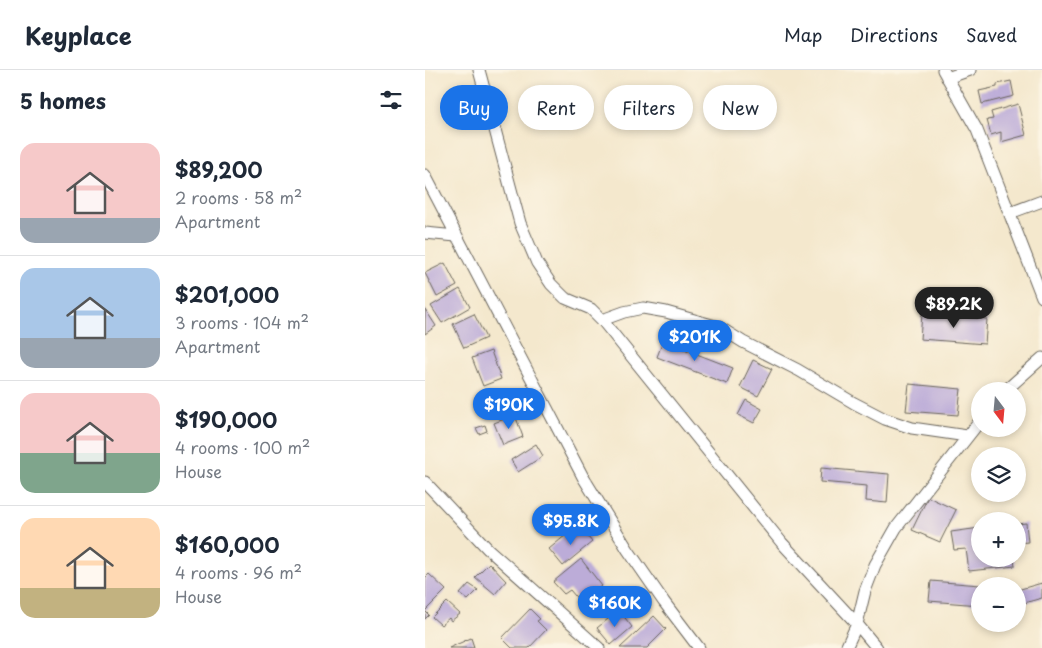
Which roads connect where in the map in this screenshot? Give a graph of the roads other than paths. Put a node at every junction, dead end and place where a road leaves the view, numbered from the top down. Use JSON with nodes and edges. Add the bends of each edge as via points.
{"nodes":[{"id":1,"x":479,"y":70,"type":"edge"},
{"id":2,"x":970,"y":70,"type":"edge"},
{"id":3,"x":945,"y":74,"type":"edge"},
{"id":4,"x":425,"y":176,"type":"edge"},
{"id":5,"x":1042,"y":201,"type":"edge"},
{"id":6,"x":1010,"y":213,"type":"junction"},
{"id":7,"x":425,"y":233,"type":"edge"},
{"id":8,"x":456,"y":236,"type":"junction"},
{"id":9,"x":1042,"y":297,"type":"edge"},
{"id":10,"x":602,"y":320,"type":"junction"},
{"id":11,"x":1042,"y":358,"type":"edge"},
{"id":12,"x":1015,"y":382,"type":"edge"},
{"id":13,"x":971,"y":431,"type":"edge"},
{"id":14,"x":967,"y":436,"type":"junction"},
{"id":15,"x":425,"y":482,"type":"edge"},
{"id":16,"x":857,"y":624,"type":"junction"},
{"id":17,"x":599,"y":648,"type":"edge"},
{"id":18,"x":699,"y":648,"type":"edge"},
{"id":19,"x":847,"y":648,"type":"edge"},
{"id":20,"x":877,"y":648,"type":"edge"}],
"edges":[{"from":1,"to":10,"type":"street","via":[[520,222],[537,264],[565,298],[591,309]]},
{"from":2,"to":3,"type":"street"},
{"from":3,"to":6,"type":"street","via":[[977,130]]},
{"from":4,"to":8,"type":"street"},
{"from":5,"to":6,"type":"street"},
{"from":6,"to":9,"type":"street"},
{"from":7,"to":8,"type":"street"},
{"from":8,"to":18,"type":"street","via":[[583,477],[628,550]]},
{"from":10,"to":14,"type":"street","via":[[643,308],[710,324],[885,419],[912,428]]},
{"from":10,"to":16,"type":"street","via":[[782,543]]},
{"from":11,"to":12,"type":"street"},
{"from":13,"to":14,"type":"street"},
{"from":14,"to":16,"type":"street","via":[[896,528],[875,566]]},
{"from":15,"to":17,"type":"street","via":[[488,549]]},
{"from":16,"to":19,"type":"street"},
{"from":16,"to":20,"type":"street"}]}
